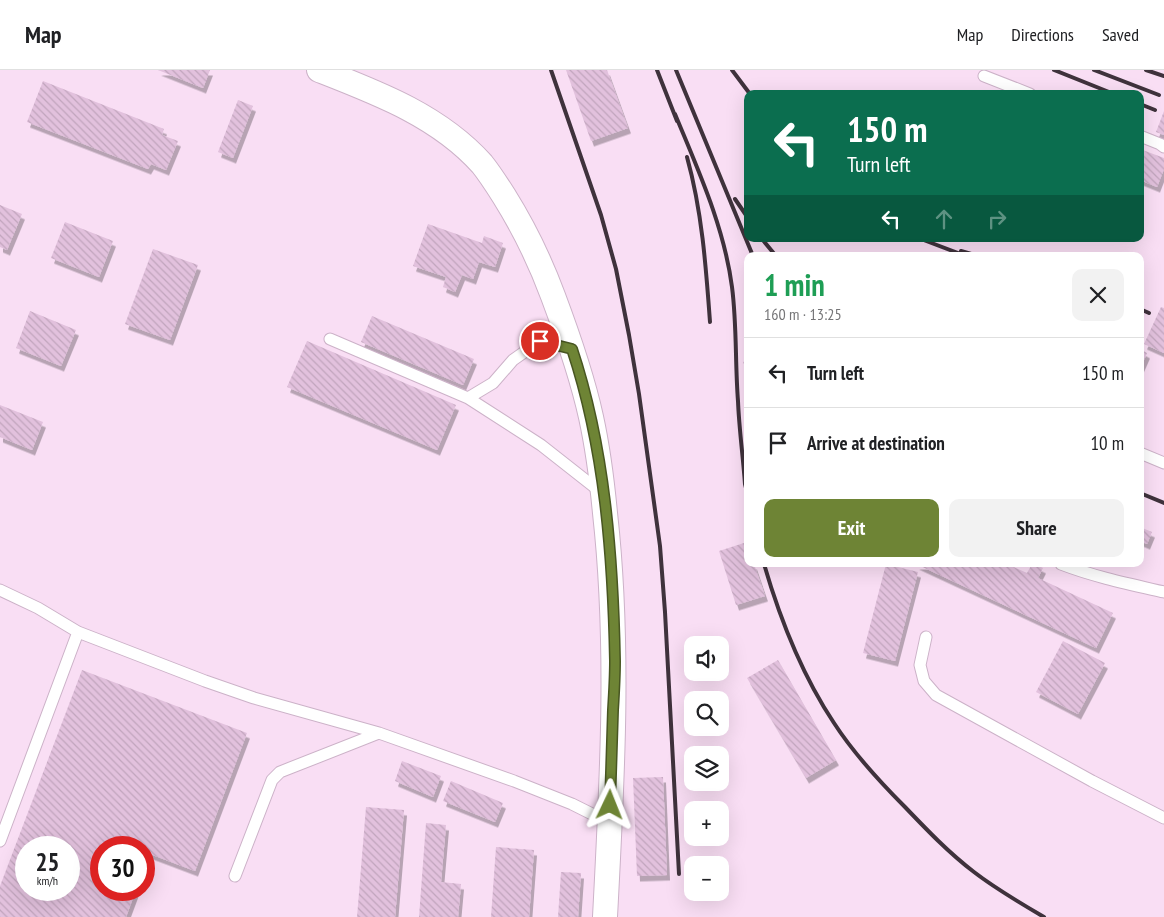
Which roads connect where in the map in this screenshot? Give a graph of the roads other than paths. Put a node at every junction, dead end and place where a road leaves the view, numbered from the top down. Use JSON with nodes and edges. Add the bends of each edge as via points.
{"nodes":[{"id":1,"x":319,"y":70,"type":"edge"},
{"id":2,"x":984,"y":76,"type":"dead end"},
{"id":3,"x":1020,"y":90,"type":"edge"},
{"id":4,"x":1144,"y":138,"type":"edge"},
{"id":5,"x":1164,"y":147,"type":"edge"},
{"id":6,"x":330,"y":339,"type":"dead end"},
{"id":7,"x":572,"y":349,"type":"junction"},
{"id":8,"x":468,"y":398,"type":"junction"},
{"id":9,"x":1144,"y":455,"type":"edge"},
{"id":10,"x":1164,"y":463,"type":"edge"},
{"id":11,"x":603,"y":494,"type":"junction"},
{"id":12,"x":1069,"y":567,"type":"edge"},
{"id":13,"x":0,"y":590,"type":"edge"},
{"id":14,"x":1164,"y":592,"type":"edge"},
{"id":15,"x":78,"y":632,"type":"junction"},
{"id":16,"x":926,"y":637,"type":"dead end"},
{"id":17,"x":379,"y":733,"type":"junction"},
{"id":18,"x":1164,"y":818,"type":"edge"},
{"id":19,"x":610,"y":823,"type":"junction"},
{"id":20,"x":0,"y":841,"type":"edge"},
{"id":21,"x":235,"y":876,"type":"dead end"},
{"id":22,"x":605,"y":917,"type":"edge"}],
"edges":[{"from":1,"to":7,"type":"street","via":[[402,104],[450,135],[481,164],[521,224],[550,288]]},
{"from":2,"to":3,"type":"lane"},
{"from":4,"to":5,"type":"lane"},
{"from":6,"to":8,"type":"lane"},
{"from":7,"to":8,"type":"lane","via":[[540,341],[513,360],[493,383]]},
{"from":7,"to":11,"type":"street","via":[[591,418]]},
{"from":8,"to":11,"type":"lane","via":[[541,445]]},
{"from":9,"to":10,"type":"lane"},
{"from":11,"to":19,"type":"street","via":[[615,662]]},
{"from":12,"to":14,"type":"lane"},
{"from":13,"to":15,"type":"lane"},
{"from":15,"to":17,"type":"lane","via":[[254,698]]},
{"from":15,"to":20,"type":"lane"},
{"from":16,"to":18,"type":"lane","via":[[920,665],[924,681],[936,695]]},
{"from":17,"to":19,"type":"lane","via":[[514,780]]},
{"from":17,"to":21,"type":"lane","via":[[280,772],[272,780]]},
{"from":19,"to":22,"type":"street"}]}
